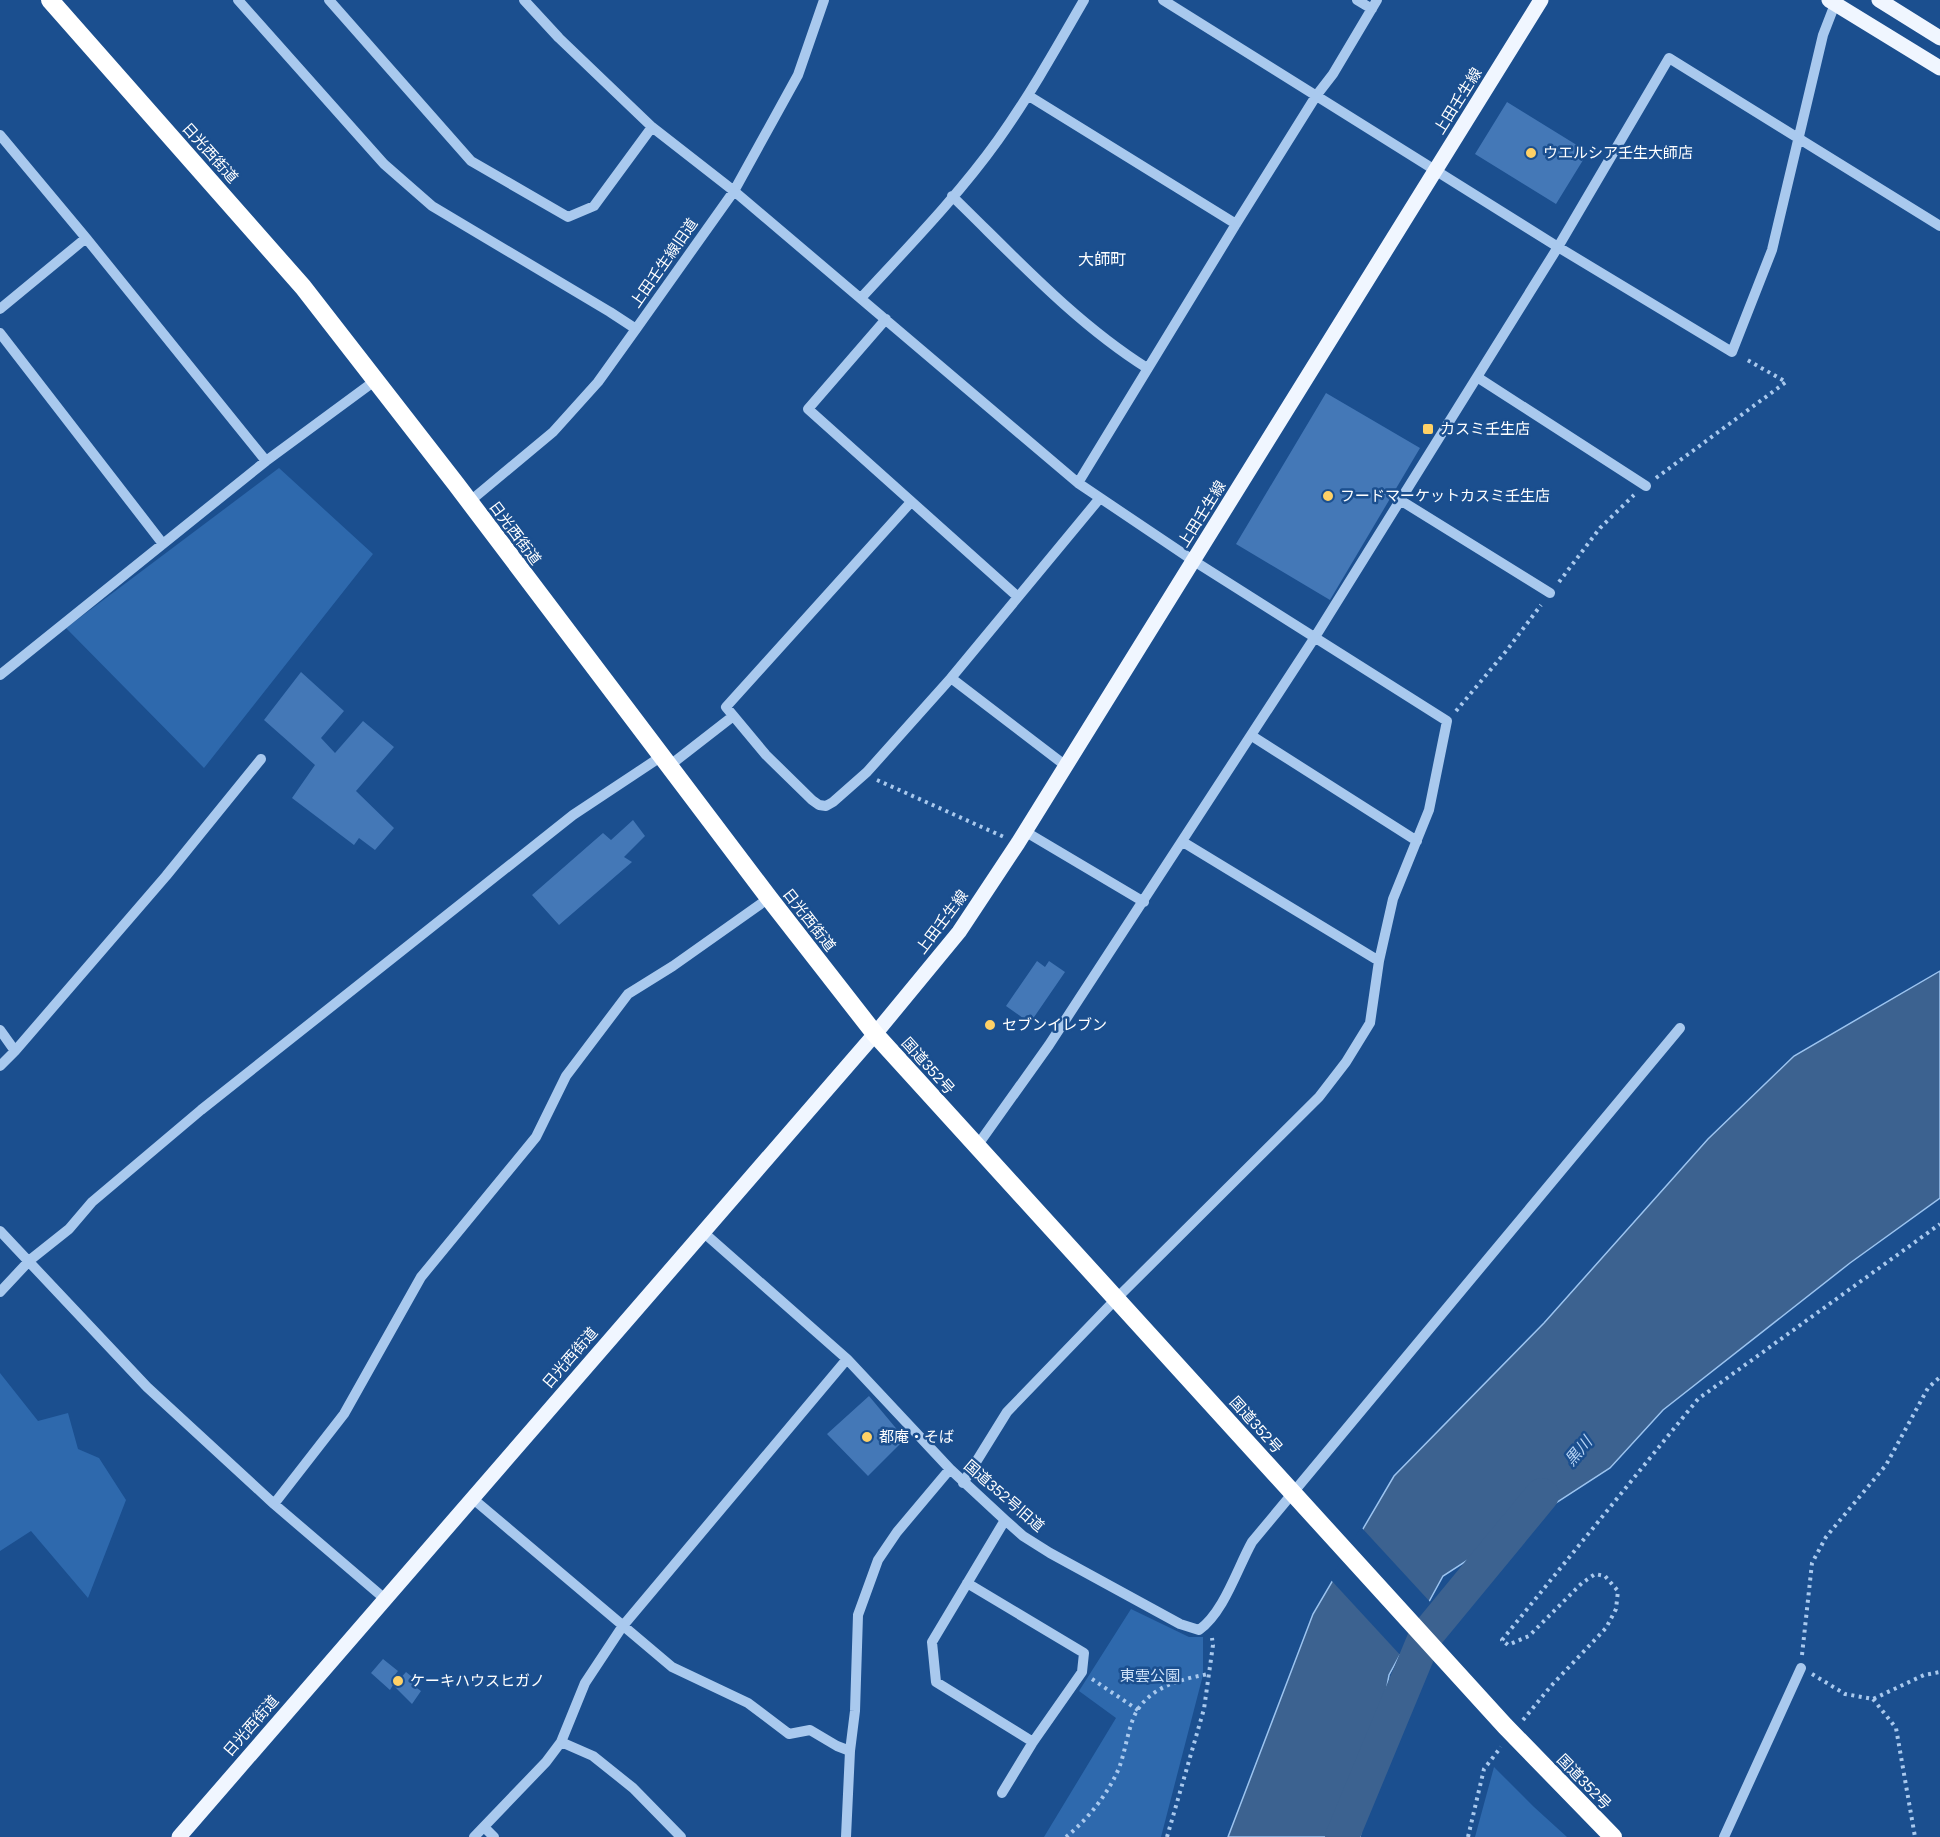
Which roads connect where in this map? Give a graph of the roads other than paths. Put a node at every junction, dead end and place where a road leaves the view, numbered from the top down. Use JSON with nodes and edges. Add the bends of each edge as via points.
{"nodes":[{"id":1,"x":50,"y":0,"type":"edge"},
{"id":2,"x":329,"y":0,"type":"edge"},
{"id":3,"x":524,"y":0,"type":"edge"},
{"id":4,"x":824,"y":0,"type":"edge"},
{"id":5,"x":1084,"y":0,"type":"edge"},
{"id":6,"x":1163,"y":0,"type":"edge"},
{"id":7,"x":1357,"y":0,"type":"edge"},
{"id":8,"x":1541,"y":0,"type":"edge"},
{"id":9,"x":1879,"y":0,"type":"edge"},
{"id":10,"x":242,"y":1,"type":"edge"},
{"id":11,"x":1832,"y":2,"type":"edge"},
{"id":12,"x":1374,"y":5,"type":"edge"},
{"id":13,"x":1940,"y":38,"type":"edge"},
{"id":14,"x":1940,"y":68,"type":"edge"},
{"id":15,"x":1029,"y":96,"type":"junction"},
{"id":16,"x":1316,"y":96,"type":"junction"},
{"id":17,"x":651,"y":127,"type":"junction"},
{"id":18,"x":0,"y":135,"type":"edge"},
{"id":19,"x":1797,"y":139,"type":"junction"},
{"id":20,"x":1436,"y":170,"type":"junction"},
{"id":21,"x":734,"y":191,"type":"junction"},
{"id":22,"x":952,"y":196,"type":"junction"},
{"id":23,"x":1236,"y":224,"type":"junction"},
{"id":24,"x":1940,"y":226,"type":"edge"},
{"id":25,"x":86,"y":238,"type":"junction"},
{"id":26,"x":1558,"y":247,"type":"junction"},
{"id":27,"x":861,"y":298,"type":"junction"},
{"id":28,"x":0,"y":309,"type":"edge"},
{"id":29,"x":886,"y":319,"type":"junction"},
{"id":30,"x":636,"y":329,"type":"junction"},
{"id":31,"x":0,"y":333,"type":"edge"},
{"id":32,"x":1148,"y":368,"type":"junction"},
{"id":33,"x":1478,"y":376,"type":"junction"},
{"id":34,"x":376,"y":380,"type":"junction"},
{"id":35,"x":266,"y":461,"type":"junction"},
{"id":36,"x":1078,"y":483,"type":"junction"},
{"id":37,"x":1646,"y":486,"type":"road end"},
{"id":38,"x":1100,"y":498,"type":"junction"},
{"id":39,"x":1400,"y":500,"type":"junction"},
{"id":40,"x":469,"y":502,"type":"junction"},
{"id":41,"x":911,"y":502,"type":"junction"},
{"id":42,"x":163,"y":544,"type":"junction"},
{"id":43,"x":1194,"y":561,"type":"junction"},
{"id":44,"x":1550,"y":593,"type":"road end"},
{"id":45,"x":1018,"y":597,"type":"junction"},
{"id":46,"x":1315,"y":637,"type":"junction"},
{"id":47,"x":0,"y":675,"type":"edge"},
{"id":48,"x":951,"y":678,"type":"junction"},
{"id":49,"x":732,"y":717,"type":"junction"},
{"id":50,"x":1252,"y":736,"type":"junction"},
{"id":51,"x":261,"y":759,"type":"dead end"},
{"id":52,"x":665,"y":761,"type":"junction"},
{"id":53,"x":1066,"y":766,"type":"junction"},
{"id":54,"x":1022,"y":837,"type":"junction"},
{"id":55,"x":1417,"y":841,"type":"junction"},
{"id":56,"x":1183,"y":842,"type":"junction"},
{"id":57,"x":769,"y":898,"type":"junction"},
{"id":58,"x":1144,"y":902,"type":"junction"},
{"id":59,"x":1379,"y":961,"type":"junction"},
{"id":60,"x":1680,"y":1028,"type":"dead end"},
{"id":61,"x":0,"y":1030,"type":"edge"},
{"id":62,"x":875,"y":1034,"type":"junction"},
{"id":63,"x":15,"y":1051,"type":"junction"},
{"id":64,"x":0,"y":1066,"type":"edge"},
{"id":65,"x":977,"y":1146,"type":"junction"},
{"id":66,"x":0,"y":1231,"type":"edge"},
{"id":67,"x":703,"y":1232,"type":"junction"},
{"id":68,"x":30,"y":1260,"type":"junction"},
{"id":69,"x":0,"y":1292,"type":"edge"},
{"id":70,"x":1116,"y":1299,"type":"junction"},
{"id":71,"x":847,"y":1359,"type":"junction"},
{"id":72,"x":950,"y":1469,"type":"junction"},
{"id":73,"x":963,"y":1483,"type":"junction"},
{"id":74,"x":1293,"y":1492,"type":"junction"},
{"id":75,"x":472,"y":1498,"type":"junction"},
{"id":76,"x":274,"y":1504,"type":"junction"},
{"id":77,"x":1005,"y":1520,"type":"junction"},
{"id":78,"x":967,"y":1583,"type":"junction"},
{"id":79,"x":385,"y":1599,"type":"junction"},
{"id":80,"x":622,"y":1627,"type":"junction"},
{"id":81,"x":1801,"y":1668,"type":"road end"},
{"id":82,"x":561,"y":1742,"type":"junction"},
{"id":83,"x":1033,"y":1742,"type":"junction"},
{"id":84,"x":850,"y":1751,"type":"junction"},
{"id":85,"x":1002,"y":1794,"type":"dead end"},
{"id":86,"x":484,"y":1827,"type":"junction"},
{"id":87,"x":179,"y":1837,"type":"edge"},
{"id":88,"x":474,"y":1837,"type":"edge"},
{"id":89,"x":494,"y":1837,"type":"edge"},
{"id":90,"x":681,"y":1837,"type":"edge"},
{"id":91,"x":846,"y":1837,"type":"edge"},
{"id":92,"x":1613,"y":1837,"type":"edge"},
{"id":93,"x":1724,"y":1837,"type":"edge"}],
"edges":[{"from":1,"to":34,"type":"highway","name":"日光西街道","via":[[287,269]]},
{"from":2,"to":17,"type":"street","via":[[471,161],[568,217],[594,206]]},
{"from":3,"to":17,"type":"street"},
{"from":4,"to":21,"type":"street","name":"上田壬生線旧道","via":[[798,75]]},
{"from":5,"to":15,"type":"street"},
{"from":6,"to":16,"type":"street"},
{"from":7,"to":12,"type":"street"},
{"from":8,"to":20,"type":"main road","name":"上田壬生線"},
{"from":9,"to":13,"type":"main road"},
{"from":10,"to":30,"type":"street","via":[[384,164],[432,206]]},
{"from":11,"to":14,"type":"main road"},
{"from":11,"to":19,"type":"street"},
{"from":12,"to":16,"type":"street"},
{"from":15,"to":22,"type":"street"},
{"from":15,"to":23,"type":"street"},
{"from":16,"to":20,"type":"street"},
{"from":16,"to":23,"type":"street"},
{"from":17,"to":21,"type":"street"},
{"from":18,"to":25,"type":"street"},
{"from":19,"to":24,"type":"street"},
{"from":19,"to":26,"type":"street","via":[[1669,58]]},
{"from":19,"to":26,"type":"street","via":[[1772,250],[1732,352]]},
{"from":20,"to":26,"type":"street"},
{"from":20,"to":43,"type":"main road","name":"上田壬生線"},
{"from":21,"to":27,"type":"street"},
{"from":21,"to":30,"type":"street","name":"上田壬生線旧道"},
{"from":22,"to":27,"type":"street"},
{"from":22,"to":32,"type":"street","via":[[1082,320],[1115,348]]},
{"from":23,"to":32,"type":"street"},
{"from":25,"to":28,"type":"street"},
{"from":25,"to":35,"type":"street"},
{"from":26,"to":33,"type":"street"},
{"from":27,"to":29,"type":"street"},
{"from":29,"to":36,"type":"street"},
{"from":29,"to":41,"type":"street","via":[[808,409]]},
{"from":30,"to":40,"type":"street","name":"上田壬生線旧道","via":[[598,382],[553,432]]},
{"from":31,"to":42,"type":"street"},
{"from":32,"to":36,"type":"street"},
{"from":33,"to":37,"type":"street"},
{"from":33,"to":39,"type":"street"},
{"from":34,"to":35,"type":"street"},
{"from":34,"to":40,"type":"highway","name":"日光西街道"},
{"from":35,"to":42,"type":"street"},
{"from":36,"to":38,"type":"street"},
{"from":38,"to":43,"type":"street"},
{"from":38,"to":45,"type":"street"},
{"from":39,"to":44,"type":"street"},
{"from":39,"to":46,"type":"street"},
{"from":40,"to":52,"type":"highway","name":"日光西街道"},
{"from":41,"to":45,"type":"street"},
{"from":41,"to":49,"type":"street","via":[[726,707]]},
{"from":42,"to":47,"type":"street"},
{"from":43,"to":46,"type":"street"},
{"from":43,"to":53,"type":"main road","name":"上田壬生線"},
{"from":45,"to":48,"type":"street"},
{"from":46,"to":50,"type":"street"},
{"from":46,"to":55,"type":"street","via":[[1448,721],[1429,810]]},
{"from":48,"to":49,"type":"street","via":[[867,772],[826,806],[819,805],[766,755]]},
{"from":48,"to":53,"type":"street"},
{"from":49,"to":52,"type":"street"},
{"from":50,"to":55,"type":"street"},
{"from":50,"to":56,"type":"street"},
{"from":51,"to":63,"type":"street"},
{"from":52,"to":57,"type":"highway","name":"日光西街道"},
{"from":52,"to":68,"type":"street","via":[[573,815],[201,1110]]},
{"from":53,"to":54,"type":"main road","name":"上田壬生線"},
{"from":54,"to":58,"type":"street"},
{"from":54,"to":62,"type":"main road","name":"上田壬生線","via":[[958,932]]},
{"from":55,"to":59,"type":"street","via":[[1393,899]]},
{"from":56,"to":58,"type":"street"},
{"from":56,"to":59,"type":"street"},
{"from":57,"to":62,"type":"highway","name":"日光西街道"},
{"from":57,"to":76,"type":"street","via":[[628,994],[566,1076],[536,1137],[421,1277],[344,1414]]},
{"from":58,"to":65,"type":"street"},
{"from":59,"to":70,"type":"street","via":[[1370,1023],[1319,1097]]},
{"from":60,"to":74,"type":"street"},
{"from":61,"to":63,"type":"street"},
{"from":62,"to":65,"type":"highway","name":"国道352号"},
{"from":62,"to":67,"type":"main road","name":"日光西街道"},
{"from":63,"to":64,"type":"street"},
{"from":65,"to":70,"type":"highway","name":"国道352号"},
{"from":66,"to":68,"type":"street"},
{"from":67,"to":71,"type":"street","name":"国道352号旧道"},
{"from":67,"to":75,"type":"main road","name":"日光西街道"},
{"from":68,"to":69,"type":"street"},
{"from":68,"to":76,"type":"street","via":[[147,1387]]},
{"from":70,"to":73,"type":"street","via":[[1007,1412]]},
{"from":70,"to":74,"type":"highway","name":"国道352号"},
{"from":71,"to":72,"type":"street","name":"国道352号旧道"},
{"from":71,"to":80,"type":"street"},
{"from":72,"to":73,"type":"street","name":"国道352号旧道"},
{"from":72,"to":84,"type":"street","via":[[897,1532],[871,1577],[858,1615]]},
{"from":73,"to":77,"type":"street","name":"国道352号旧道"},
{"from":74,"to":77,"type":"street","name":"国道352号旧道","via":[[1252,1542],[1210,1622],[1199,1630],[1180,1624],[1050,1552]]},
{"from":74,"to":92,"type":"highway","name":"国道352号","via":[[1508,1730]]},
{"from":75,"to":79,"type":"main road","name":"日光西街道"},
{"from":75,"to":80,"type":"street"},
{"from":76,"to":79,"type":"street"},
{"from":77,"to":78,"type":"street"},
{"from":78,"to":83,"type":"street","via":[[932,1642],[936,1682]]},
{"from":78,"to":83,"type":"street","via":[[1084,1653],[1082,1672]]},
{"from":79,"to":87,"type":"main road","name":"日光西街道"},
{"from":80,"to":82,"type":"street","via":[[585,1683]]},
{"from":80,"to":84,"type":"street","via":[[672,1667],[748,1703],[789,1734],[810,1730]]},
{"from":81,"to":93,"type":"street"},
{"from":82,"to":86,"type":"street"},
{"from":82,"to":90,"type":"street","via":[[601,1762]]},
{"from":83,"to":85,"type":"street"},
{"from":84,"to":91,"type":"street"},
{"from":86,"to":88,"type":"street"},
{"from":86,"to":89,"type":"street"}]}
